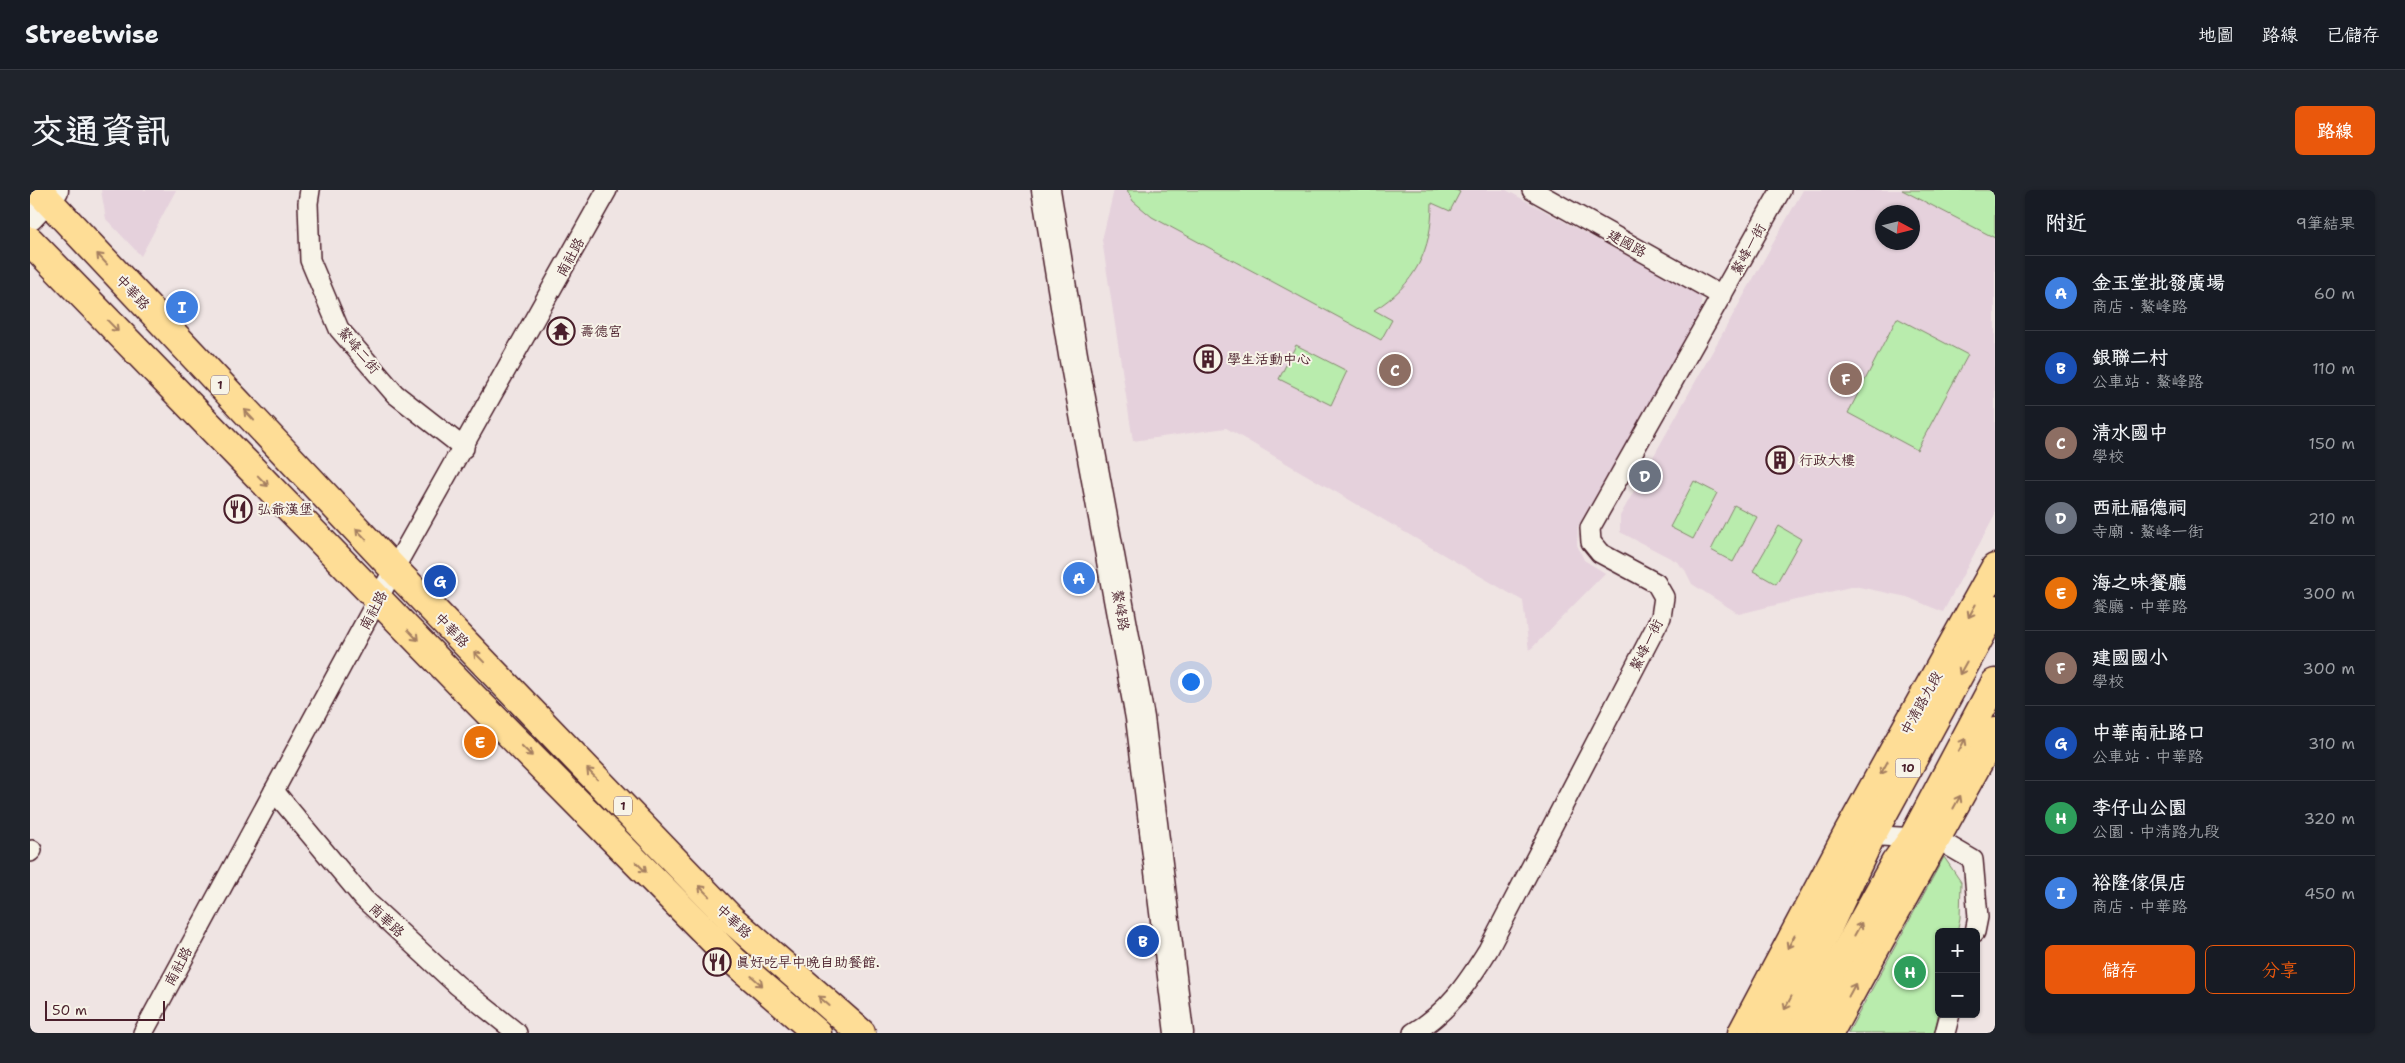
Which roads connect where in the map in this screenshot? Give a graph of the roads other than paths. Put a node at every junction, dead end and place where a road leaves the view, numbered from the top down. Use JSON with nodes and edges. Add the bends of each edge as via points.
{"nodes":[{"id":1,"x":310,"y":190,"type":"edge"},
{"id":2,"x":607,"y":190,"type":"edge"},
{"id":3,"x":1046,"y":190,"type":"edge"},
{"id":4,"x":1532,"y":190,"type":"edge"},
{"id":5,"x":1781,"y":190,"type":"edge"},
{"id":6,"x":42,"y":199,"type":"edge"},
{"id":7,"x":30,"y":241,"type":"edge"},
{"id":8,"x":1722,"y":296,"type":"junction"},
{"id":9,"x":464,"y":448,"type":"junction"},
{"id":10,"x":1995,"y":568,"type":"edge"},
{"id":11,"x":394,"y":569,"type":"junction"},
{"id":12,"x":379,"y":600,"type":"junction"},
{"id":13,"x":1995,"y":610,"type":"edge"},
{"id":14,"x":1995,"y":682,"type":"edge"},
{"id":15,"x":1995,"y":732,"type":"edge"},
{"id":16,"x":274,"y":791,"type":"junction"},
{"id":17,"x":1859,"y":835,"type":"junction"},
{"id":18,"x":1925,"y":838,"type":"junction"},
{"id":19,"x":1816,"y":923,"type":"junction"},
{"id":20,"x":1975,"y":928,"type":"edge"},
{"id":21,"x":1949,"y":1018,"type":"edge"},
{"id":22,"x":143,"y":1033,"type":"edge"},
{"id":23,"x":517,"y":1033,"type":"edge"},
{"id":24,"x":817,"y":1033,"type":"edge"},
{"id":25,"x":861,"y":1033,"type":"edge"},
{"id":26,"x":1179,"y":1033,"type":"edge"},
{"id":27,"x":1413,"y":1033,"type":"edge"},
{"id":28,"x":1742,"y":1033,"type":"edge"},
{"id":29,"x":1772,"y":1033,"type":"edge"},
{"id":30,"x":1801,"y":1033,"type":"edge"},
{"id":31,"x":1829,"y":1033,"type":"edge"},
{"id":32,"x":1945,"y":1033,"type":"edge"}],
"edges":[{"from":1,"to":9,"type":"street","name":"鰲峰二街","via":[[310,260],[339,329],[395,394]]},
{"from":2,"to":9,"type":"street","name":"南社路"},
{"from":3,"to":26,"type":"street","name":"鰲峰路","via":[[1140,718]]},
{"from":4,"to":8,"type":"street","name":"建國路"},
{"from":5,"to":8,"type":"street","name":"鰲峰一街"},
{"from":11,"to":6,"type":"main road","name":"中華路","number":"1","one_way":true},
{"from":7,"to":12,"type":"main road","name":"中華路","number":"1","one_way":true},
{"from":8,"to":27,"type":"street","name":"鰲峰一街","via":[[1590,528],[1592,542],[1600,553],[1656,583],[1664,597],[1661,617],[1488,950],[1460,994]]},
{"from":9,"to":11,"type":"street","name":"南社路"},
{"from":10,"to":17,"type":"main road","name":"中清路九段","one_way":true},
{"from":11,"to":12,"type":"street","name":"南社路"},
{"from":25,"to":11,"type":"main road","name":"中華路","number":"1","one_way":true,"via":[[731,919]]},
{"from":12,"to":16,"type":"street","name":"南社路"},
{"from":12,"to":24,"type":"main road","name":"中華路","number":"1","one_way":true,"via":[[734,961]]},
{"from":13,"to":17,"type":"main road","name":"中清路九段","number":"10","one_way":true},
{"from":18,"to":14,"type":"main road","one_way":true},
{"from":18,"to":15,"type":"main road","one_way":true},
{"from":16,"to":22,"type":"street","name":"南社路"},
{"from":16,"to":23,"type":"street","name":"南華路","via":[[364,899],[457,985]]},
{"from":17,"to":18,"type":"street"},
{"from":17,"to":19,"type":"main road","name":"中清路九段","number":"10"},
{"from":18,"to":20,"type":"street","via":[[1973,860],[1978,917]]},
{"from":30,"to":18,"type":"main road","one_way":true,"via":[[1895,863]]},
{"from":31,"to":18,"type":"main road","one_way":true,"via":[[1882,932]]},
{"from":19,"to":28,"type":"main road","name":"中清路九段","one_way":true},
{"from":19,"to":29,"type":"main road","number":"10","one_way":true},
{"from":21,"to":32,"type":"street"}]}
